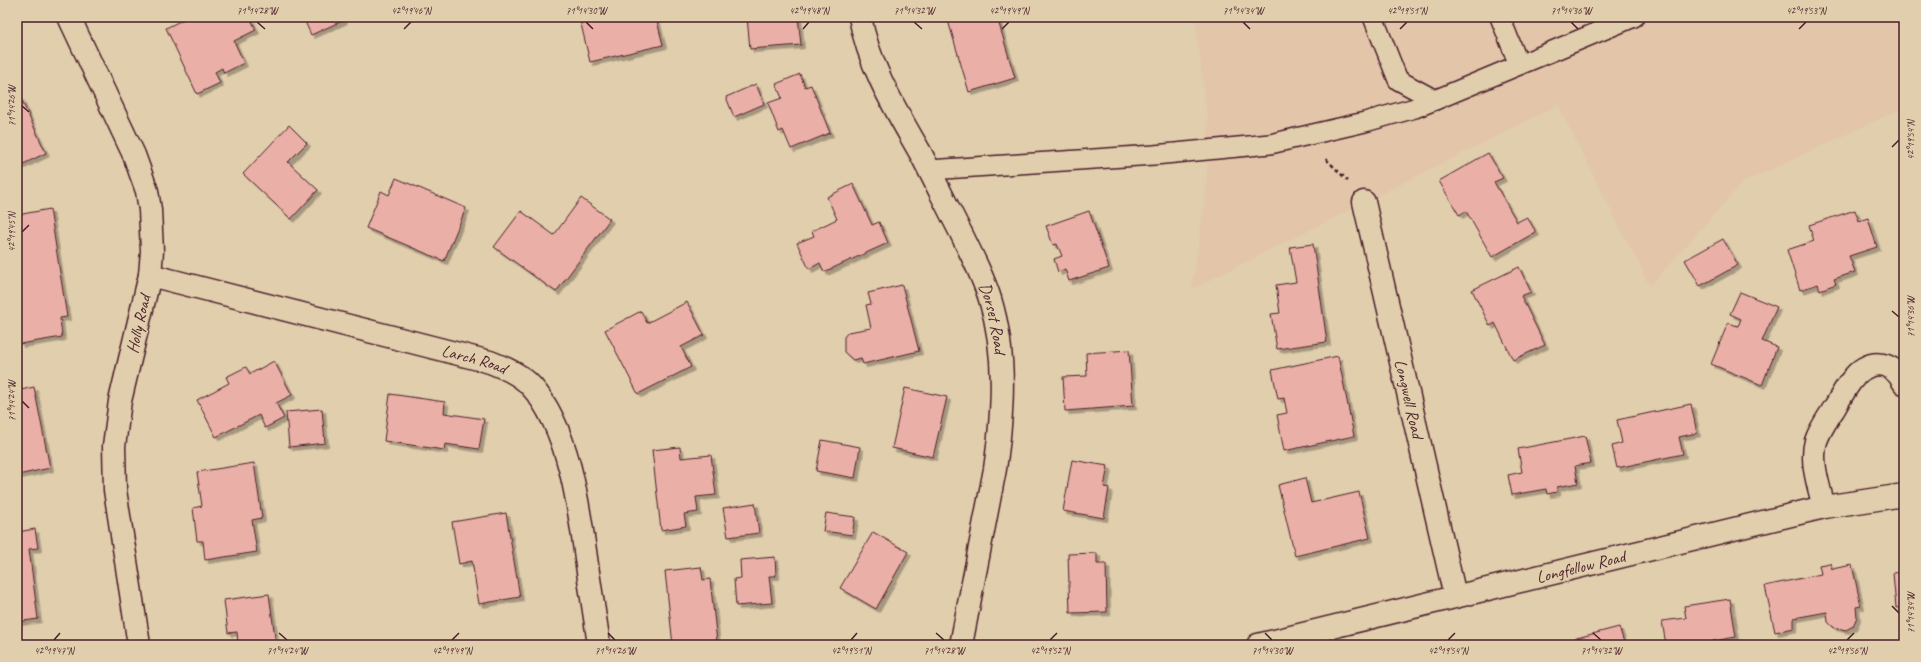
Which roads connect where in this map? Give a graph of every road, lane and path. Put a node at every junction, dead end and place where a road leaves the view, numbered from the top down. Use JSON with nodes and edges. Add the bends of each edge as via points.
{"nodes":[{"id":1,"x":69,"y":17,"type":"edge"},
{"id":2,"x":860,"y":17,"type":"edge"},
{"id":3,"x":1373,"y":17,"type":"edge"},
{"id":4,"x":1500,"y":17,"type":"edge"},
{"id":5,"x":1634,"y":17,"type":"edge"},
{"id":6,"x":1519,"y":65,"type":"junction"},
{"id":7,"x":1435,"y":100,"type":"junction"},
{"id":8,"x":1295,"y":139,"type":"junction"},
{"id":9,"x":929,"y":170,"type":"junction"},
{"id":10,"x":1364,"y":202,"type":"joint"},
{"id":11,"x":150,"y":275,"type":"junction"},
{"id":12,"x":1904,"y":383,"type":"edge"},
{"id":13,"x":1904,"y":494,"type":"edge"},
{"id":14,"x":1824,"y":507,"type":"junction"},
{"id":15,"x":1455,"y":596,"type":"junction"},
{"id":16,"x":139,"y":645,"type":"edge"},
{"id":17,"x":599,"y":645,"type":"edge"},
{"id":18,"x":961,"y":645,"type":"edge"},
{"id":19,"x":1258,"y":645,"type":"edge"}],
"edges":[{"from":1,"to":11,"type":"street","name":"Holly Road","via":[[134,155],[147,191],[152,230]]},
{"from":2,"to":9,"type":"street","name":"Dorset Road","via":[[878,77]]},
{"from":3,"to":7,"type":"lane","via":[[1398,80]]},
{"from":4,"to":6,"type":"lane"},
{"from":5,"to":6,"type":"lane"},
{"from":6,"to":7,"type":"lane"},
{"from":7,"to":8,"type":"lane","via":[[1408,110]]},
{"from":8,"to":9,"type":"lane","via":[[1270,144],[1154,155]]},
{"from":8,"to":10,"type":"path","via":[[1325,158],[1351,184]]},
{"from":9,"to":18,"type":"street","name":"Dorset Road","via":[[985,284],[996,327],[1001,368],[1002,414],[995,469]]},
{"from":10,"to":15,"type":"street","name":"Longwell Road"},
{"from":11,"to":16,"type":"street","name":"Holly Road","via":[[120,401],[114,446],[115,490]]},
{"from":11,"to":17,"type":"street","name":"Larch Road","via":[[490,362],[519,375],[531,386],[547,409],[566,455],[578,502]]},
{"from":12,"to":14,"type":"street","via":[[1896,371],[1880,364],[1870,365],[1851,380],[1816,442],[1815,468]]},
{"from":13,"to":14,"type":"street","name":"Longfellow Road"},
{"from":14,"to":15,"type":"street","name":"Longfellow Road"},
{"from":15,"to":19,"type":"street","name":"Longfellow Road"}]}
